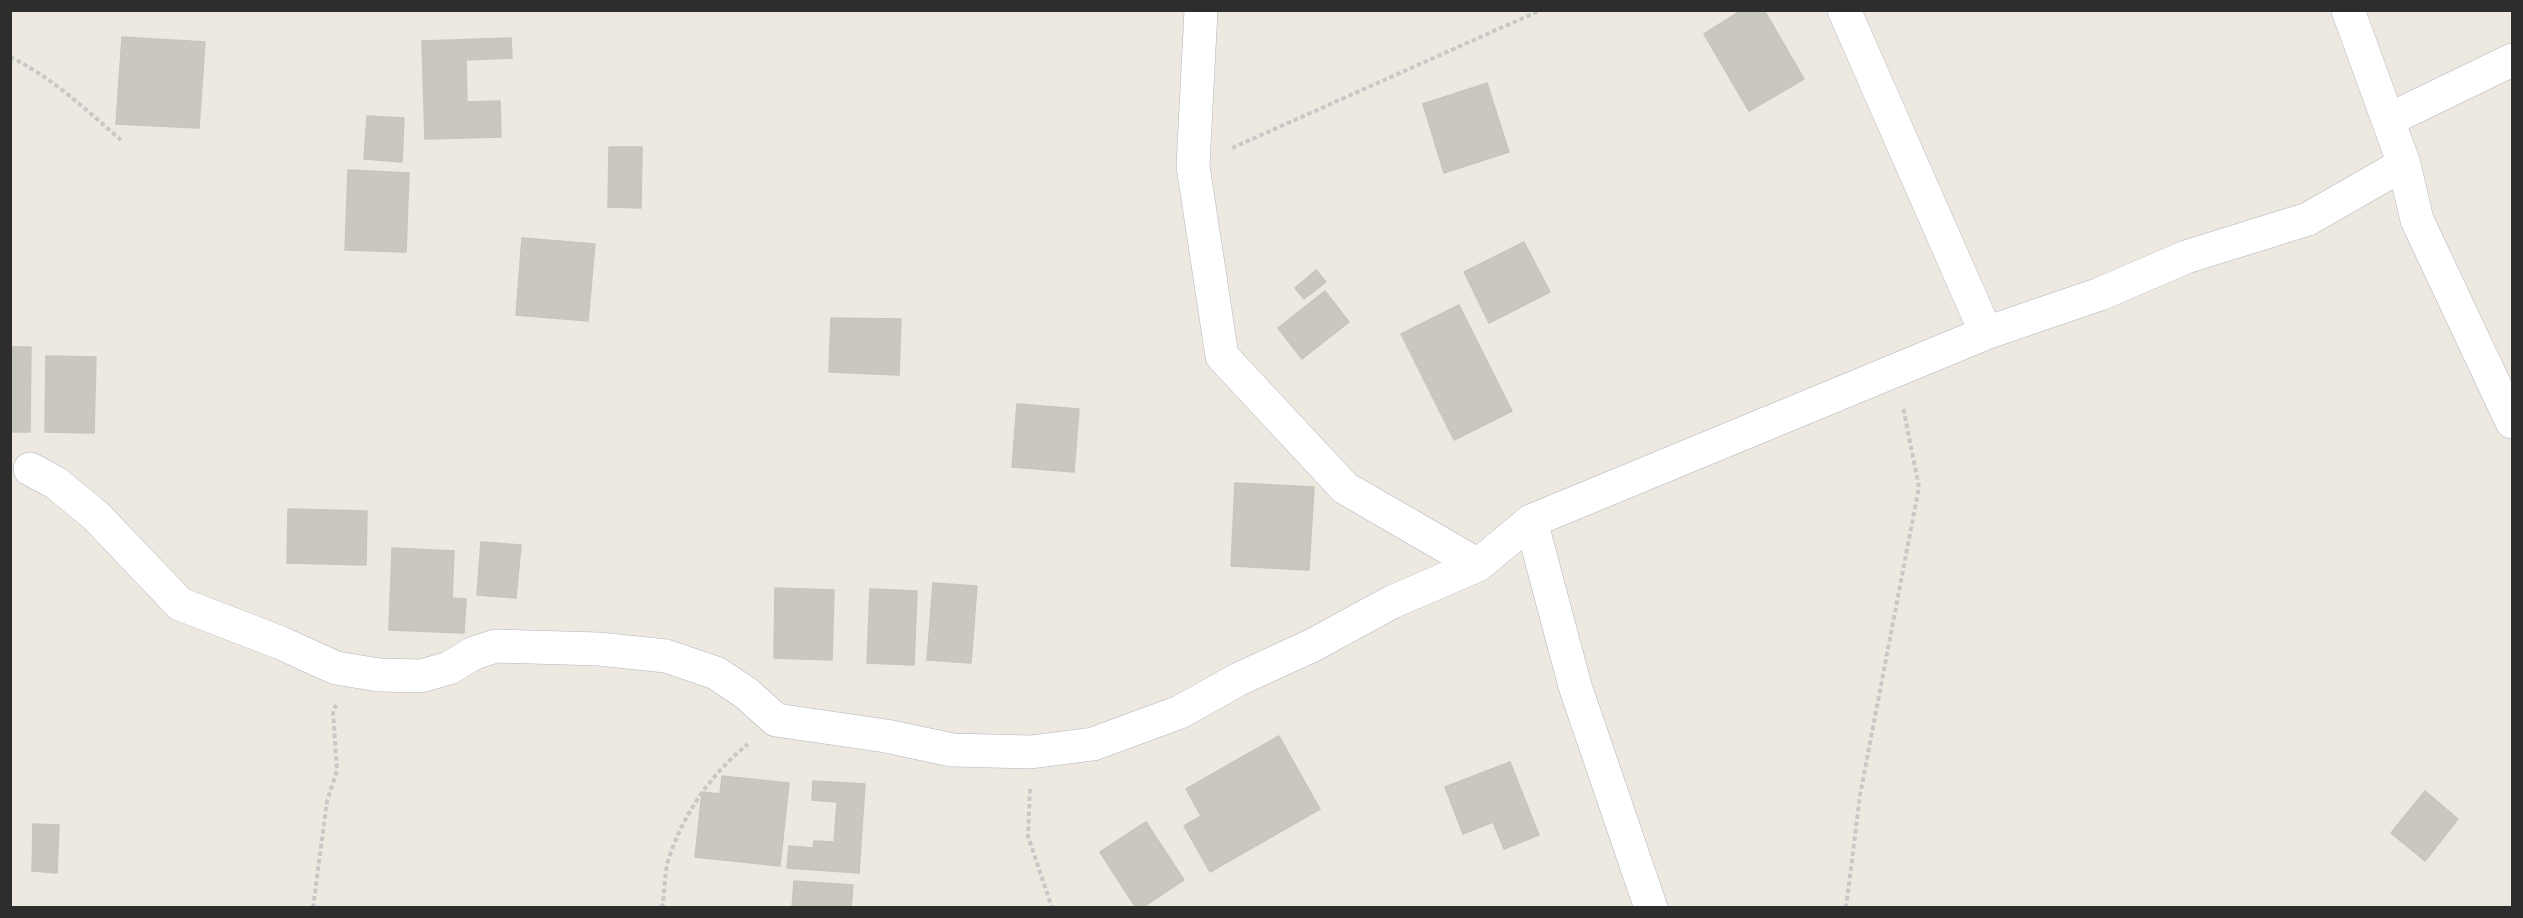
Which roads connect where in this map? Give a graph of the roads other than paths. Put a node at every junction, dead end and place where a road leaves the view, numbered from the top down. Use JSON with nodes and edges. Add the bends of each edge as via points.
{"nodes":[{"id":1,"x":1201,"y":10,"type":"edge"},
{"id":2,"x":1844,"y":10,"type":"edge"},
{"id":3,"x":2348,"y":10,"type":"edge"},
{"id":4,"x":2512,"y":60,"type":"edge"},
{"id":5,"x":2388,"y":120,"type":"junction"},
{"id":6,"x":2404,"y":164,"type":"junction"},
{"id":7,"x":1986,"y":333,"type":"junction"},
{"id":8,"x":2512,"y":422,"type":"edge"},
{"id":9,"x":30,"y":469,"type":"dead end"},
{"id":10,"x":1531,"y":521,"type":"junction"},
{"id":11,"x":1478,"y":565,"type":"junction"},
{"id":12,"x":1651,"y":908,"type":"edge"}],
"edges":[{"from":1,"to":11,"type":"street","via":[[1193,166],[1222,357],[1345,488]]},
{"from":2,"to":7,"type":"street"},
{"from":3,"to":5,"type":"street"},
{"from":4,"to":5,"type":"street"},
{"from":5,"to":6,"type":"street"},
{"from":6,"to":7,"type":"street","via":[[2308,219],[2186,258],[2100,294]]},
{"from":6,"to":8,"type":"street","via":[[2417,220]]},
{"from":7,"to":10,"type":"street"},
{"from":9,"to":11,"type":"street","via":[[56,483],[96,516],[180,604],[336,668],[421,676],[496,646],[599,649],[666,656],[716,673],[776,720],[952,750],[1031,752],[1093,744],[1180,712],[1392,603]]},
{"from":10,"to":11,"type":"street"},
{"from":10,"to":12,"type":"street","via":[[1575,686]]}]}
